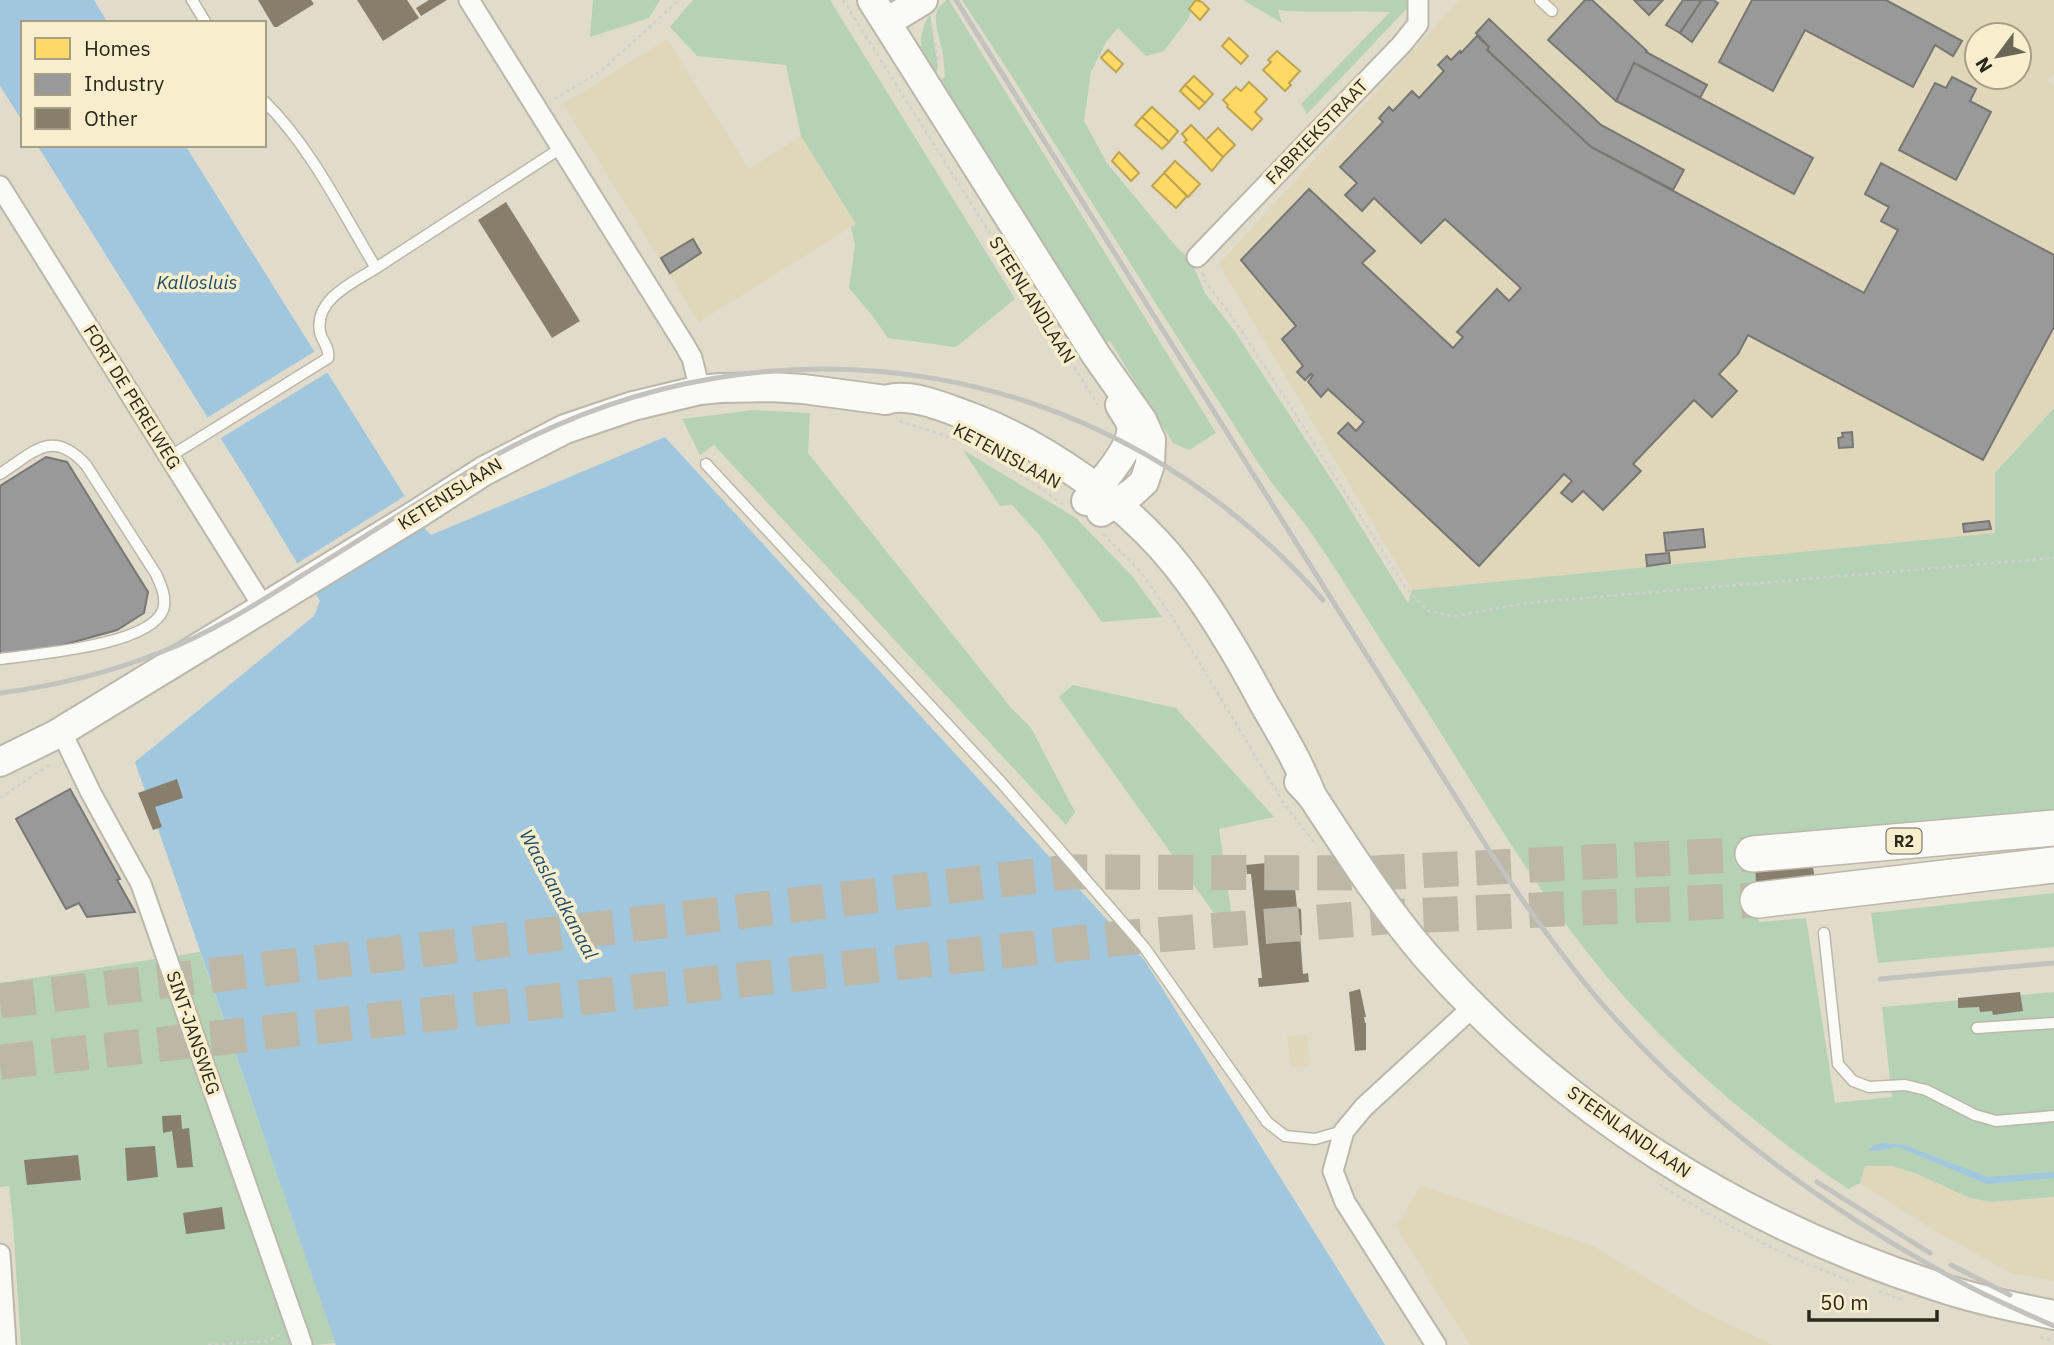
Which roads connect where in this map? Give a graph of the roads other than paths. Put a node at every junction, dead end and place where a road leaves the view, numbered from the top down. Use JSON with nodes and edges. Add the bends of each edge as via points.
{"nodes":[{"id":1,"x":192,"y":0,"type":"edge"},
{"id":2,"x":470,"y":0,"type":"edge"},
{"id":3,"x":923,"y":0,"type":"edge"},
{"id":4,"x":1418,"y":0,"type":"edge"},
{"id":5,"x":1539,"y":0,"type":"edge"},
{"id":6,"x":879,"y":11,"type":"edge"},
{"id":7,"x":1552,"y":11,"type":"dead end"},
{"id":8,"x":205,"y":21,"type":"edge"},
{"id":9,"x":266,"y":103,"type":"edge"},
{"id":10,"x":561,"y":148,"type":"junction"},
{"id":11,"x":0,"y":186,"type":"edge"},
{"id":12,"x":1197,"y":257,"type":"road end"},
{"id":13,"x":376,"y":268,"type":"junction"},
{"id":14,"x":700,"y":390,"type":"junction"},
{"id":15,"x":169,"y":457,"type":"junction"},
{"id":16,"x":706,"y":464,"type":"dead end"},
{"id":17,"x":0,"y":474,"type":"edge"},
{"id":18,"x":1093,"y":507,"type":"junction"},
{"id":19,"x":264,"y":608,"type":"junction"},
{"id":20,"x":0,"y":659,"type":"edge"},
{"id":21,"x":59,"y":733,"type":"junction"},
{"id":22,"x":0,"y":762,"type":"edge"},
{"id":23,"x":0,"y":780,"type":"edge"},
{"id":24,"x":2054,"y":828,"type":"edge"},
{"id":25,"x":1754,"y":854,"type":"tunnel mouth"},
{"id":26,"x":2054,"y":865,"type":"edge"},
{"id":27,"x":1758,"y":900,"type":"tunnel mouth"},
{"id":28,"x":1824,"y":933,"type":"dead end"},
{"id":29,"x":1474,"y":1006,"type":"junction"},
{"id":30,"x":2054,"y":1024,"type":"edge"},
{"id":31,"x":1977,"y":1028,"type":"dead end"},
{"id":32,"x":2054,"y":1116,"type":"edge"},
{"id":33,"x":1344,"y":1131,"type":"junction"},
{"id":34,"x":0,"y":1254,"type":"edge"},
{"id":35,"x":2046,"y":1326,"type":"edge"},
{"id":36,"x":302,"y":1344,"type":"edge"},
{"id":37,"x":6,"y":1345,"type":"edge"},
{"id":38,"x":1436,"y":1345,"type":"edge"}],
"edges":[{"from":1,"to":8,"type":"lane"},
{"from":2,"to":10,"type":"street"},
{"from":3,"to":6,"type":"main road"},
{"from":4,"to":12,"type":"street","name":"FABRIEKSTRAAT","via":[[1418,24],[1402,44]]},
{"from":5,"to":7,"type":"lane"},
{"from":6,"to":18,"type":"main road","name":"STEENLANDLAAN","via":[[1096,355],[1131,425],[1124,452]]},
{"from":9,"to":13,"type":"lane","via":[[303,147]]},
{"from":10,"to":13,"type":"lane"},
{"from":10,"to":14,"type":"street","via":[[684,344]]},
{"from":11,"to":15,"type":"street","name":"FORT DE PERELWEG"},
{"from":13,"to":15,"type":"lane","via":[[329,302],[320,333],[328,358]]},
{"from":14,"to":18,"type":"main road","name":"KETENISLAAN","via":[[772,387],[891,410],[896,397],[941,406],[1040,450]]},
{"from":14,"to":19,"type":"main road","name":"KETENISLAAN","via":[[565,429],[484,471]]},
{"from":15,"to":19,"type":"street","name":"FORT DE PERELWEG"},
{"from":16,"to":33,"type":"lane","via":[[1000,781],[1144,947],[1267,1122],[1284,1136],[1315,1139]]},
{"from":17,"to":20,"type":"lane","via":[[42,447],[65,447],[75,454],[156,574],[164,607],[149,624],[110,642]]},
{"from":18,"to":29,"type":"main road","name":"STEENLANDLAAN","via":[[1142,552],[1175,592],[1294,777],[1312,796],[1383,902]]},
{"from":19,"to":21,"type":"main road","name":"KETENISLAAN"},
{"from":21,"to":22,"type":"main road","name":"KETENISLAAN"},
{"from":21,"to":23,"type":"main road","name":"KETENISLAAN"},
{"from":21,"to":36,"type":"street","name":"SINT-JANSWEG","via":[[141,884]]},
{"from":24,"to":25,"type":"highway","number":"R2"},
{"from":26,"to":27,"type":"highway"},
{"from":28,"to":32,"type":"lane","via":[[1838,1064],[1853,1081],[1869,1087],[1905,1085],[1926,1090],[1996,1121]]},
{"from":29,"to":33,"type":"street"},
{"from":29,"to":35,"type":"main road","name":"STEENLANDLAAN","via":[[1590,1108],[1752,1211],[1895,1273],[1979,1298]]},
{"from":30,"to":31,"type":"lane"},
{"from":33,"to":38,"type":"street","via":[[1333,1171],[1345,1202]]},
{"from":34,"to":37,"type":"street"}]}
